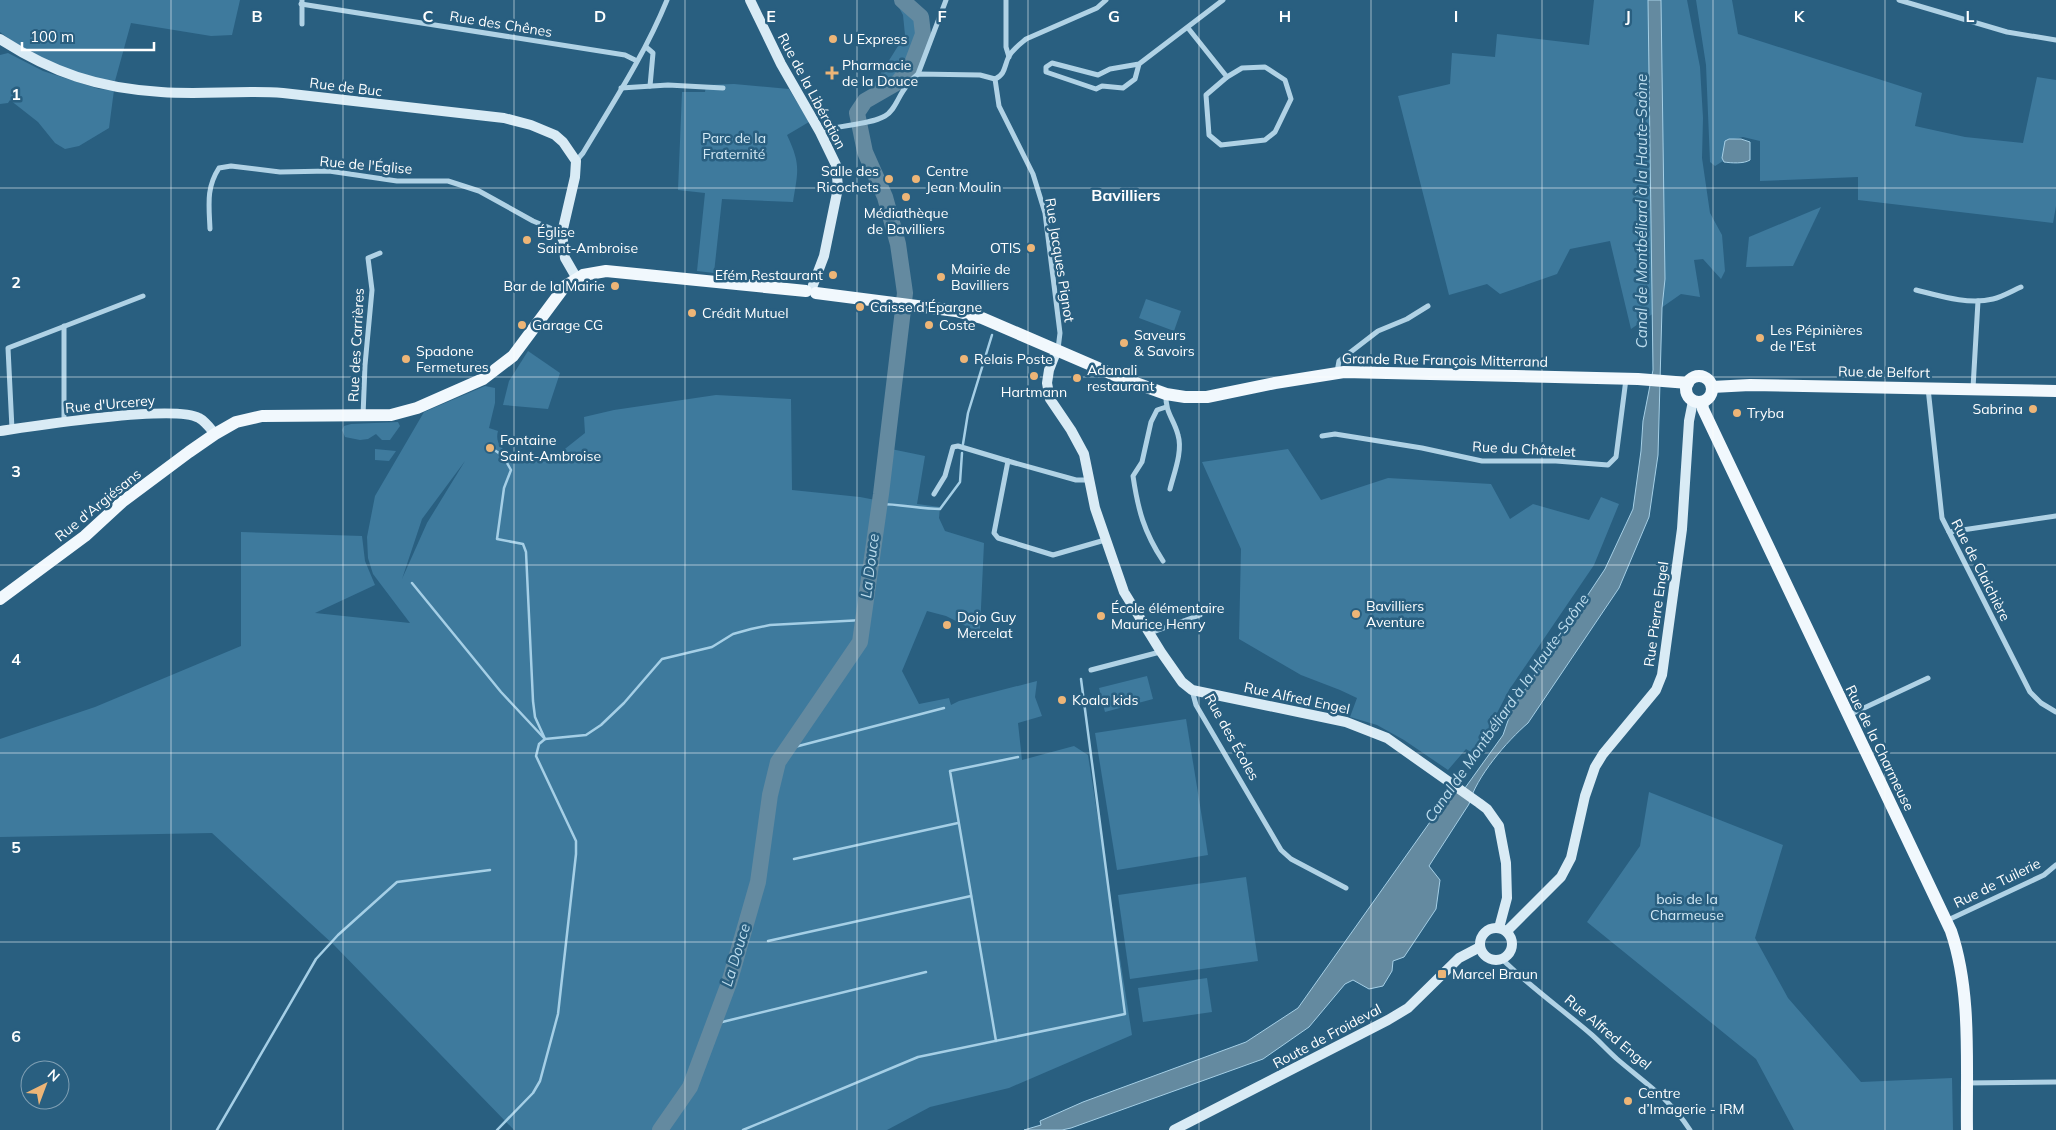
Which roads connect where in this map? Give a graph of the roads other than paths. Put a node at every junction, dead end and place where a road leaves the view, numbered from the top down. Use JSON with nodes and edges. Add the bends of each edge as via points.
{"nodes":[{"id":1,"x":667,"y":0,"type":"edge"},
{"id":2,"x":750,"y":0,"type":"edge"},
{"id":3,"x":946,"y":0,"type":"edge"},
{"id":4,"x":1006,"y":0,"type":"edge"},
{"id":5,"x":1106,"y":0,"type":"edge"},
{"id":6,"x":1223,"y":0,"type":"edge"},
{"id":7,"x":1899,"y":0,"type":"edge"},
{"id":8,"x":302,"y":2,"type":"edge"},
{"id":9,"x":302,"y":24,"type":"dead end"},
{"id":10,"x":1188,"y":28,"type":"junction"},
{"id":11,"x":0,"y":39,"type":"edge"},
{"id":12,"x":2056,"y":40,"type":"edge"},
{"id":13,"x":646,"y":47,"type":"junction"},
{"id":14,"x":1009,"y":57,"type":"junction"},
{"id":15,"x":637,"y":61,"type":"junction"},
{"id":16,"x":1139,"y":64,"type":"junction"},
{"id":17,"x":918,"y":74,"type":"junction"},
{"id":18,"x":1227,"y":76,"type":"junction"},
{"id":19,"x":995,"y":79,"type":"junction"},
{"id":20,"x":650,"y":86,"type":"junction"},
{"id":21,"x":621,"y":88,"type":"junction"},
{"id":22,"x":723,"y":88,"type":"dead end"},
{"id":23,"x":820,"y":132,"type":"junction"},
{"id":24,"x":576,"y":161,"type":"junction"},
{"id":25,"x":210,"y":228,"type":"dead end"},
{"id":26,"x":562,"y":233,"type":"junction"},
{"id":27,"x":380,"y":252,"type":"dead end"},
{"id":28,"x":576,"y":278,"type":"junction"},
{"id":29,"x":2021,"y":287,"type":"dead end"},
{"id":30,"x":812,"y":290,"type":"junction"},
{"id":31,"x":1916,"y":290,"type":"dead end"},
{"id":32,"x":144,"y":296,"type":"dead end"},
{"id":33,"x":1978,"y":301,"type":"junction"},
{"id":34,"x":1428,"y":306,"type":"dead end"},
{"id":35,"x":64,"y":326,"type":"junction"},
{"id":36,"x":1056,"y":352,"type":"junction"},
{"id":37,"x":1337,"y":373,"type":"junction"},
{"id":38,"x":1626,"y":379,"type":"junction"},
{"id":39,"x":1688,"y":383,"type":"junction"},
{"id":40,"x":1712,"y":387,"type":"junction"},
{"id":41,"x":1928,"y":388,"type":"junction"},
{"id":42,"x":1973,"y":389,"type":"junction"},
{"id":43,"x":2056,"y":391,"type":"edge"},
{"id":44,"x":1166,"y":394,"type":"junction"},
{"id":45,"x":1697,"y":402,"type":"junction"},
{"id":46,"x":1166,"y":407,"type":"junction"},
{"id":47,"x":364,"y":416,"type":"junction"},
{"id":48,"x":64,"y":422,"type":"junction"},
{"id":49,"x":12,"y":429,"type":"junction"},
{"id":50,"x":0,"y":431,"type":"edge"},
{"id":51,"x":215,"y":434,"type":"junction"},
{"id":52,"x":1322,"y":436,"type":"dead end"},
{"id":53,"x":1008,"y":461,"type":"junction"},
{"id":54,"x":1090,"y":480,"type":"junction"},
{"id":55,"x":1170,"y":489,"type":"dead end"},
{"id":56,"x":934,"y":494,"type":"dead end"},
{"id":57,"x":2056,"y":516,"type":"edge"},
{"id":58,"x":1949,"y":532,"type":"junction"},
{"id":59,"x":1105,"y":540,"type":"junction"},
{"id":60,"x":1163,"y":561,"type":"dead end"},
{"id":61,"x":0,"y":599,"type":"edge"},
{"id":62,"x":1200,"y":615,"type":"dead end"},
{"id":63,"x":1149,"y":633,"type":"junction"},
{"id":64,"x":1161,"y":652,"type":"junction"},
{"id":65,"x":1091,"y":670,"type":"dead end"},
{"id":66,"x":1928,"y":678,"type":"dead end"},
{"id":67,"x":1192,"y":690,"type":"junction"},
{"id":68,"x":2056,"y":712,"type":"edge"},
{"id":69,"x":1848,"y":716,"type":"junction"},
{"id":70,"x":2056,"y":865,"type":"edge"},
{"id":71,"x":1346,"y":888,"type":"dead end"},
{"id":72,"x":1947,"y":920,"type":"junction"},
{"id":73,"x":1503,"y":929,"type":"junction"},
{"id":74,"x":1480,"y":947,"type":"junction"},
{"id":75,"x":1502,"y":959,"type":"junction"},
{"id":76,"x":2056,"y":1082,"type":"edge"},
{"id":77,"x":1966,"y":1083,"type":"junction"},
{"id":78,"x":1967,"y":1126,"type":"edge"},
{"id":79,"x":1174,"y":1130,"type":"edge"},
{"id":80,"x":1690,"y":1130,"type":"edge"}],
"edges":[{"from":1,"to":13,"type":"street"},
{"from":2,"to":23,"type":"street","name":"Rue de la Libération"},
{"from":3,"to":17,"type":"street"},
{"from":4,"to":14,"type":"street"},
{"from":5,"to":14,"type":"street","via":[[1098,8],[1026,39]]},
{"from":6,"to":10,"type":"street"},
{"from":7,"to":12,"type":"street","via":[[2007,32]]},
{"from":8,"to":9,"type":"street"},
{"from":8,"to":15,"type":"street","name":"Rue des Chênes","via":[[625,55]]},
{"from":10,"to":16,"type":"street"},
{"from":10,"to":18,"type":"street"},
{"from":11,"to":24,"type":"street","name":"Rue de Buc","via":[[50,68],[125,89],[283,93],[504,118],[554,135]]},
{"from":13,"to":15,"type":"street"},
{"from":13,"to":20,"type":"street","via":[[653,53]]},
{"from":14,"to":19,"type":"street","via":[[1005,70]]},
{"from":15,"to":21,"type":"street"},
{"from":16,"to":16,"type":"street","via":[[1135,79],[1123,88],[1102,86],[1096,89],[1046,72],[1046,67],[1052,63],[1098,75],[1110,69]]},
{"from":17,"to":19,"type":"street","via":[[980,75]]},
{"from":17,"to":23,"type":"street","via":[[903,91],[893,110],[885,116]]},
{"from":18,"to":18,"type":"street","via":[[1206,95],[1209,135],[1221,145],[1265,140],[1275,132],[1291,99],[1285,80],[1265,67],[1242,68]]},
{"from":19,"to":36,"type":"street","name":"Rue Jacques Pignot","via":[[1000,106],[1032,174],[1044,213],[1060,333]]},
{"from":20,"to":21,"type":"street"},
{"from":20,"to":22,"type":"street"},
{"from":21,"to":24,"type":"street"},
{"from":23,"to":30,"type":"street","name":"Rue de la Libération","via":[[836,165],[838,188],[824,256]]},
{"from":24,"to":26,"type":"street"},
{"from":25,"to":26,"type":"street","name":"Rue de l'Église","via":[[211,180],[219,168],[231,166],[280,172],[330,170],[397,182],[448,181],[479,191]]},
{"from":26,"to":28,"type":"street","via":[[565,258]]},
{"from":27,"to":47,"type":"street","name":"Rue des Carrières","via":[[368,258],[372,290]]},
{"from":28,"to":30,"type":"main road","name":"Grande Rue François Mitterrand","via":[[606,272]]},
{"from":28,"to":47,"type":"main road","via":[[565,286],[513,356],[483,379],[417,408],[391,415]]},
{"from":29,"to":33,"type":"street","via":[[1994,299]]},
{"from":30,"to":36,"type":"main road","name":"Grande Rue François Mitterrand","via":[[956,311],[982,318]]},
{"from":31,"to":33,"type":"street"},
{"from":32,"to":35,"type":"street"},
{"from":33,"to":42,"type":"street"},
{"from":34,"to":37,"type":"street","via":[[1407,319],[1378,330],[1339,361]]},
{"from":35,"to":48,"type":"street"},
{"from":35,"to":49,"type":"street","via":[[8,348]]},
{"from":36,"to":44,"type":"main road","name":"Grande Rue François Mitterrand"},
{"from":36,"to":54,"type":"street","name":"Rue des Écoles","via":[[1047,383],[1050,400],[1084,454]]},
{"from":37,"to":38,"type":"main road","name":"Grande Rue François Mitterrand"},
{"from":37,"to":44,"type":"main road","name":"Grande Rue François Mitterrand","via":[[1207,397]]},
{"from":38,"to":39,"type":"main road","name":"Grande Rue François Mitterrand"},
{"from":38,"to":52,"type":"street","name":"Rue du Châtelet","via":[[1616,457],[1608,465],[1482,461],[1335,434]]},
{"from":39,"to":40,"type":"main road","via":[[1699,376],[1707,379]]},
{"from":39,"to":45,"type":"main road","via":[[1686,391]]},
{"from":40,"to":41,"type":"main road","name":"Rue de Belfort"},
{"from":40,"to":45,"type":"main road","via":[[1709,398]]},
{"from":41,"to":42,"type":"main road","name":"Rue de Belfort"},
{"from":41,"to":58,"type":"street","name":"Rue de Claichière","via":[[1942,518]]},
{"from":42,"to":43,"type":"main road","name":"Rue de Belfort"},
{"from":44,"to":46,"type":"street"},
{"from":45,"to":69,"type":"main road","name":"Rue de la Charmeuse"},
{"from":45,"to":73,"type":"street","name":"Rue Pierre Engel","via":[[1689,421],[1682,529],[1662,675],[1656,690],[1596,767],[1585,796],[1571,858],[1561,877]]},
{"from":46,"to":55,"type":"street","via":[[1179,435]]},
{"from":46,"to":60,"type":"street","via":[[1157,410],[1151,422],[1142,462],[1133,476],[1149,540]]},
{"from":47,"to":51,"type":"main road","via":[[262,416],[236,422]]},
{"from":48,"to":49,"type":"street","name":"Rue d'Urcerey"},
{"from":48,"to":51,"type":"street","name":"Rue d'Urcerey","via":[[177,412],[198,417]]},
{"from":49,"to":50,"type":"street","name":"Rue d'Urcerey"},
{"from":51,"to":61,"type":"main road","name":"Rue d'Argiésans"},
{"from":53,"to":54,"type":"street","via":[[1076,480]]},
{"from":53,"to":56,"type":"street","via":[[953,447],[945,476]]},
{"from":53,"to":59,"type":"street","via":[[994,533],[998,538],[1053,555]]},
{"from":54,"to":59,"type":"street","name":"Rue des Écoles"},
{"from":57,"to":58,"type":"street"},
{"from":58,"to":68,"type":"street","name":"Rue de Claichière","via":[[2030,692],[2040,704]]},
{"from":59,"to":63,"type":"street","name":"Rue des Écoles","via":[[1124,592]]},
{"from":62,"to":63,"type":"street"},
{"from":63,"to":64,"type":"street","name":"Rue des Écoles"},
{"from":64,"to":65,"type":"street"},
{"from":64,"to":67,"type":"street","name":"Rue des Écoles","via":[[1182,682]]},
{"from":66,"to":69,"type":"street"},
{"from":67,"to":71,"type":"street","name":"Rue des Écoles","via":[[1196,705],[1281,850],[1291,859]]},
{"from":67,"to":73,"type":"street","name":"Rue Alfred Engel","via":[[1346,722],[1387,738],[1476,800],[1499,826],[1506,863],[1507,898]]},
{"from":69,"to":72,"type":"main road","name":"Rue de la Charmeuse"},
{"from":70,"to":72,"type":"street","name":"Rue de Tuilerie","via":[[2044,875]]},
{"from":72,"to":77,"type":"main road","name":"Rue de la Charmeuse","via":[[1959,955],[1964,984]]},
{"from":73,"to":74,"type":"street","via":[[1493,927],[1484,932]]},
{"from":73,"to":75,"type":"street","via":[[1512,946]]},
{"from":74,"to":75,"type":"street","via":[[1482,953],[1491,959]]},
{"from":74,"to":79,"type":"street","name":"Route de Froideval","via":[[1459,958],[1408,1008],[1388,1020]]},
{"from":75,"to":80,"type":"street","name":"Rue Alfred Engel","via":[[1671,1103]]},
{"from":76,"to":77,"type":"street"},
{"from":77,"to":78,"type":"main road","name":"Rue de la Charmeuse"}]}
